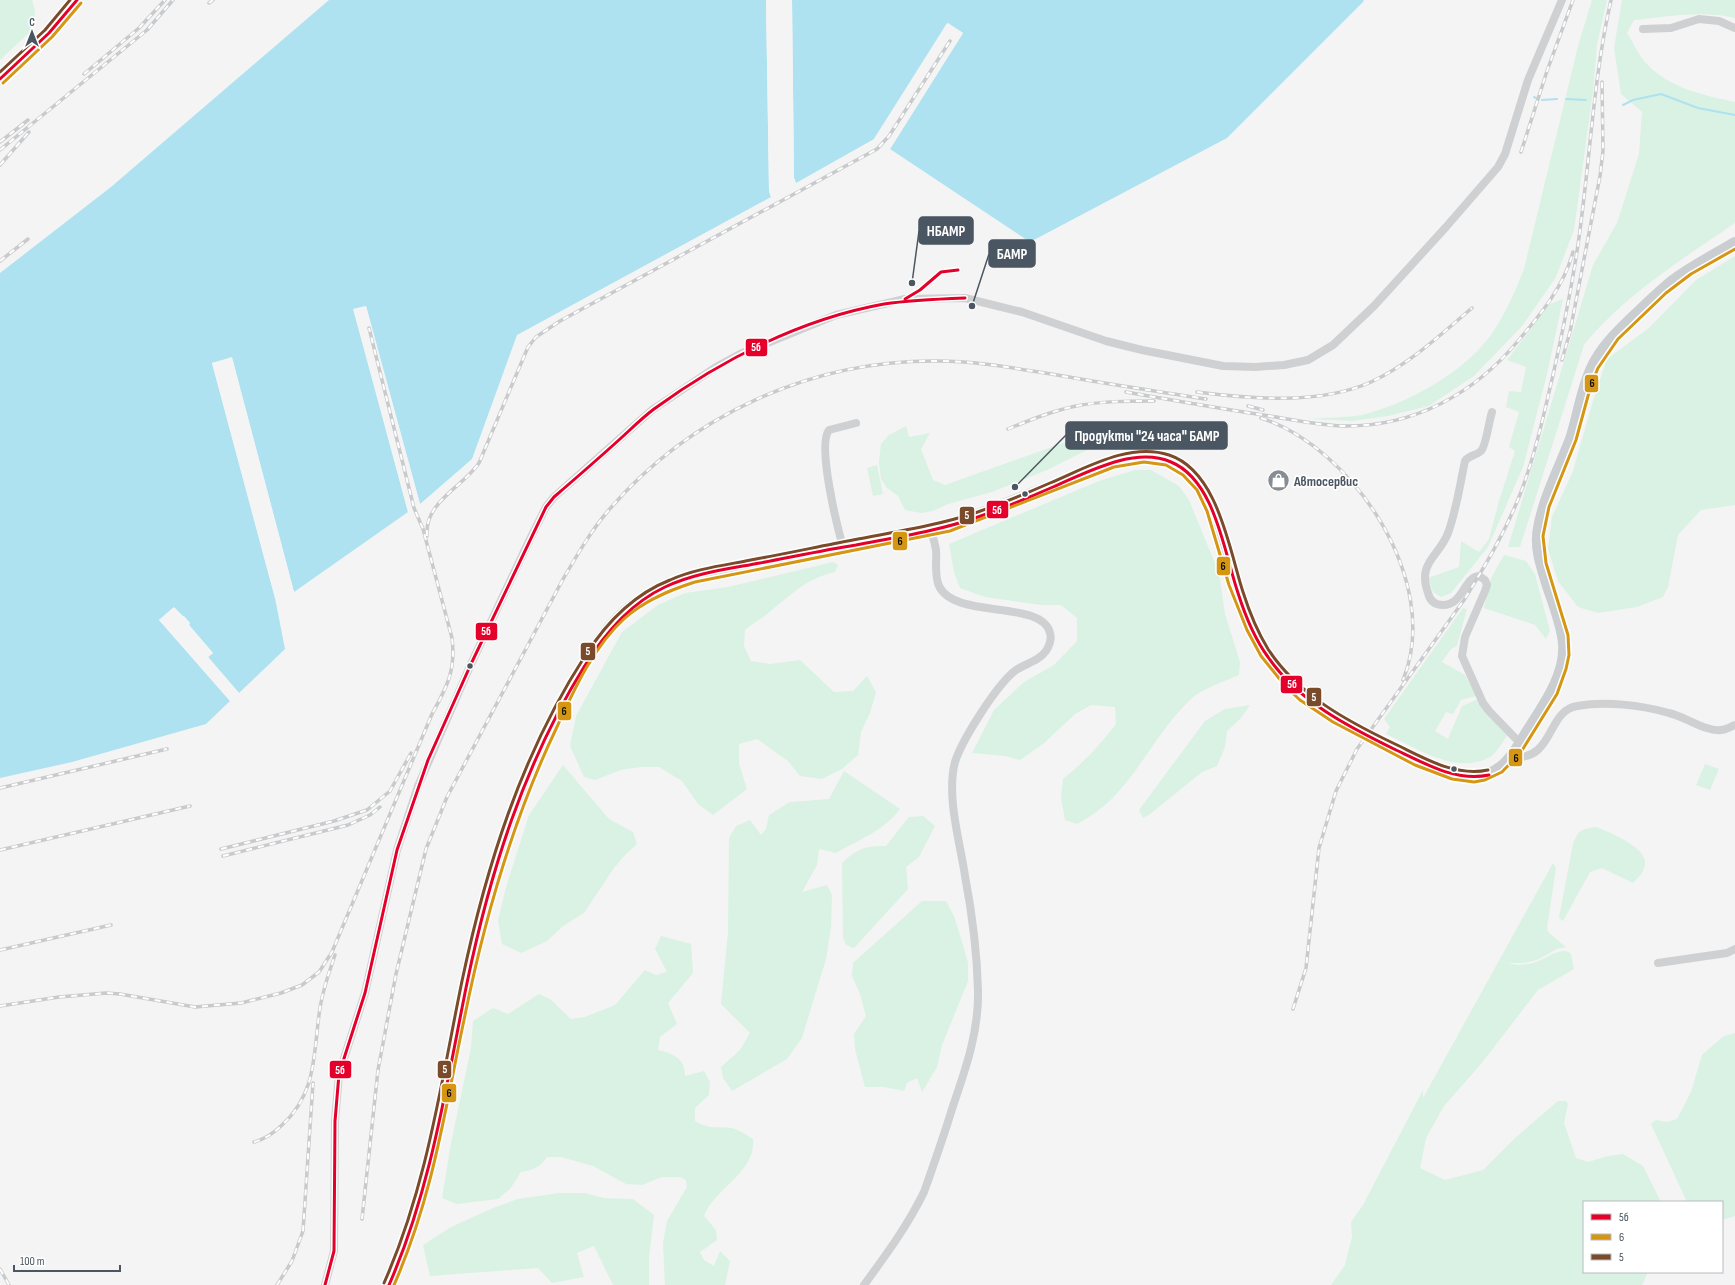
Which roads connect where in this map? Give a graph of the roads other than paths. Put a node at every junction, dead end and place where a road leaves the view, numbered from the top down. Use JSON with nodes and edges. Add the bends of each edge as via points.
{"nodes":[{"id":1,"x":77,"y":0,"type":"edge"},
{"id":2,"x":1562,"y":0,"type":"edge"},
{"id":3,"x":1643,"y":28,"type":"dead end"},
{"id":4,"x":1735,"y":28,"type":"edge"},
{"id":5,"x":0,"y":80,"type":"edge"},
{"id":6,"x":1735,"y":243,"type":"edge"},
{"id":7,"x":1492,"y":412,"type":"dead end"},
{"id":8,"x":856,"y":423,"type":"dead end"},
{"id":9,"x":931,"y":531,"type":"junction"},
{"id":10,"x":843,"y":547,"type":"junction"},
{"id":11,"x":1735,"y":725,"type":"edge"},
{"id":12,"x":1521,"y":744,"type":"junction"},
{"id":13,"x":1512,"y":757,"type":"junction"},
{"id":14,"x":1735,"y":949,"type":"edge"},
{"id":15,"x":1658,"y":963,"type":"dead end"},
{"id":16,"x":325,"y":1285,"type":"edge"},
{"id":17,"x":389,"y":1285,"type":"edge"},
{"id":18,"x":864,"y":1285,"type":"edge"}],
"edges":[{"from":1,"to":5,"type":"main road","via":[[49,33]]},
{"from":2,"to":16,"type":"street","via":[[1528,80],[1505,154],[1498,167],[1374,306],[1333,345],[1308,360],[1284,365],[1223,366],[1106,341],[1022,312],[965,298],[905,300],[836,315],[766,343],[716,367],[652,410],[554,497],[530,539],[468,671],[418,786],[397,850],[365,993],[339,1074],[335,1121],[334,1251]]},
{"from":3,"to":4,"type":"street","via":[[1671,28],[1699,19],[1719,21]]},
{"from":6,"to":12,"type":"main road","via":[[1676,278],[1655,296],[1614,336],[1592,369],[1573,432],[1542,514],[1538,538],[1541,565],[1564,641],[1563,665],[1547,701]]},
{"from":7,"to":12,"type":"street","via":[[1484,448],[1468,457],[1465,462],[1448,533],[1442,545],[1432,555],[1424,582],[1430,599],[1436,604],[1443,605],[1450,604],[1458,598],[1476,576],[1485,580],[1485,591],[1465,637],[1462,656],[1486,707]]},
{"from":8,"to":10,"type":"street","via":[[829,430],[824,442]]},
{"from":9,"to":10,"type":"main road"},
{"from":9,"to":13,"type":"main road","via":[[978,516],[1129,457],[1145,456],[1170,460],[1193,476],[1212,506],[1239,597],[1254,634],[1277,670],[1297,691],[1364,734],[1410,757],[1453,774],[1465,777],[1489,775],[1498,771]]},
{"from":9,"to":18,"type":"street","via":[[936,551],[939,586],[946,594],[982,608],[1041,619],[1047,625],[1050,639],[1045,653],[1015,671],[1004,681],[967,734],[955,764],[952,796],[976,958],[978,990],[975,1033],[970,1057],[924,1192],[884,1258]]},
{"from":10,"to":17,"type":"main road","via":[[717,572],[670,585],[652,594],[621,616],[600,640],[585,664],[566,696],[527,777],[493,877],[419,1209],[410,1240]]},
{"from":11,"to":13,"type":"street","via":[[1712,730],[1679,716],[1647,708],[1614,705],[1577,706],[1560,718],[1535,753],[1521,758]]},
{"from":12,"to":13,"type":"main road"},
{"from":14,"to":15,"type":"street","via":[[1727,953]]}]}
